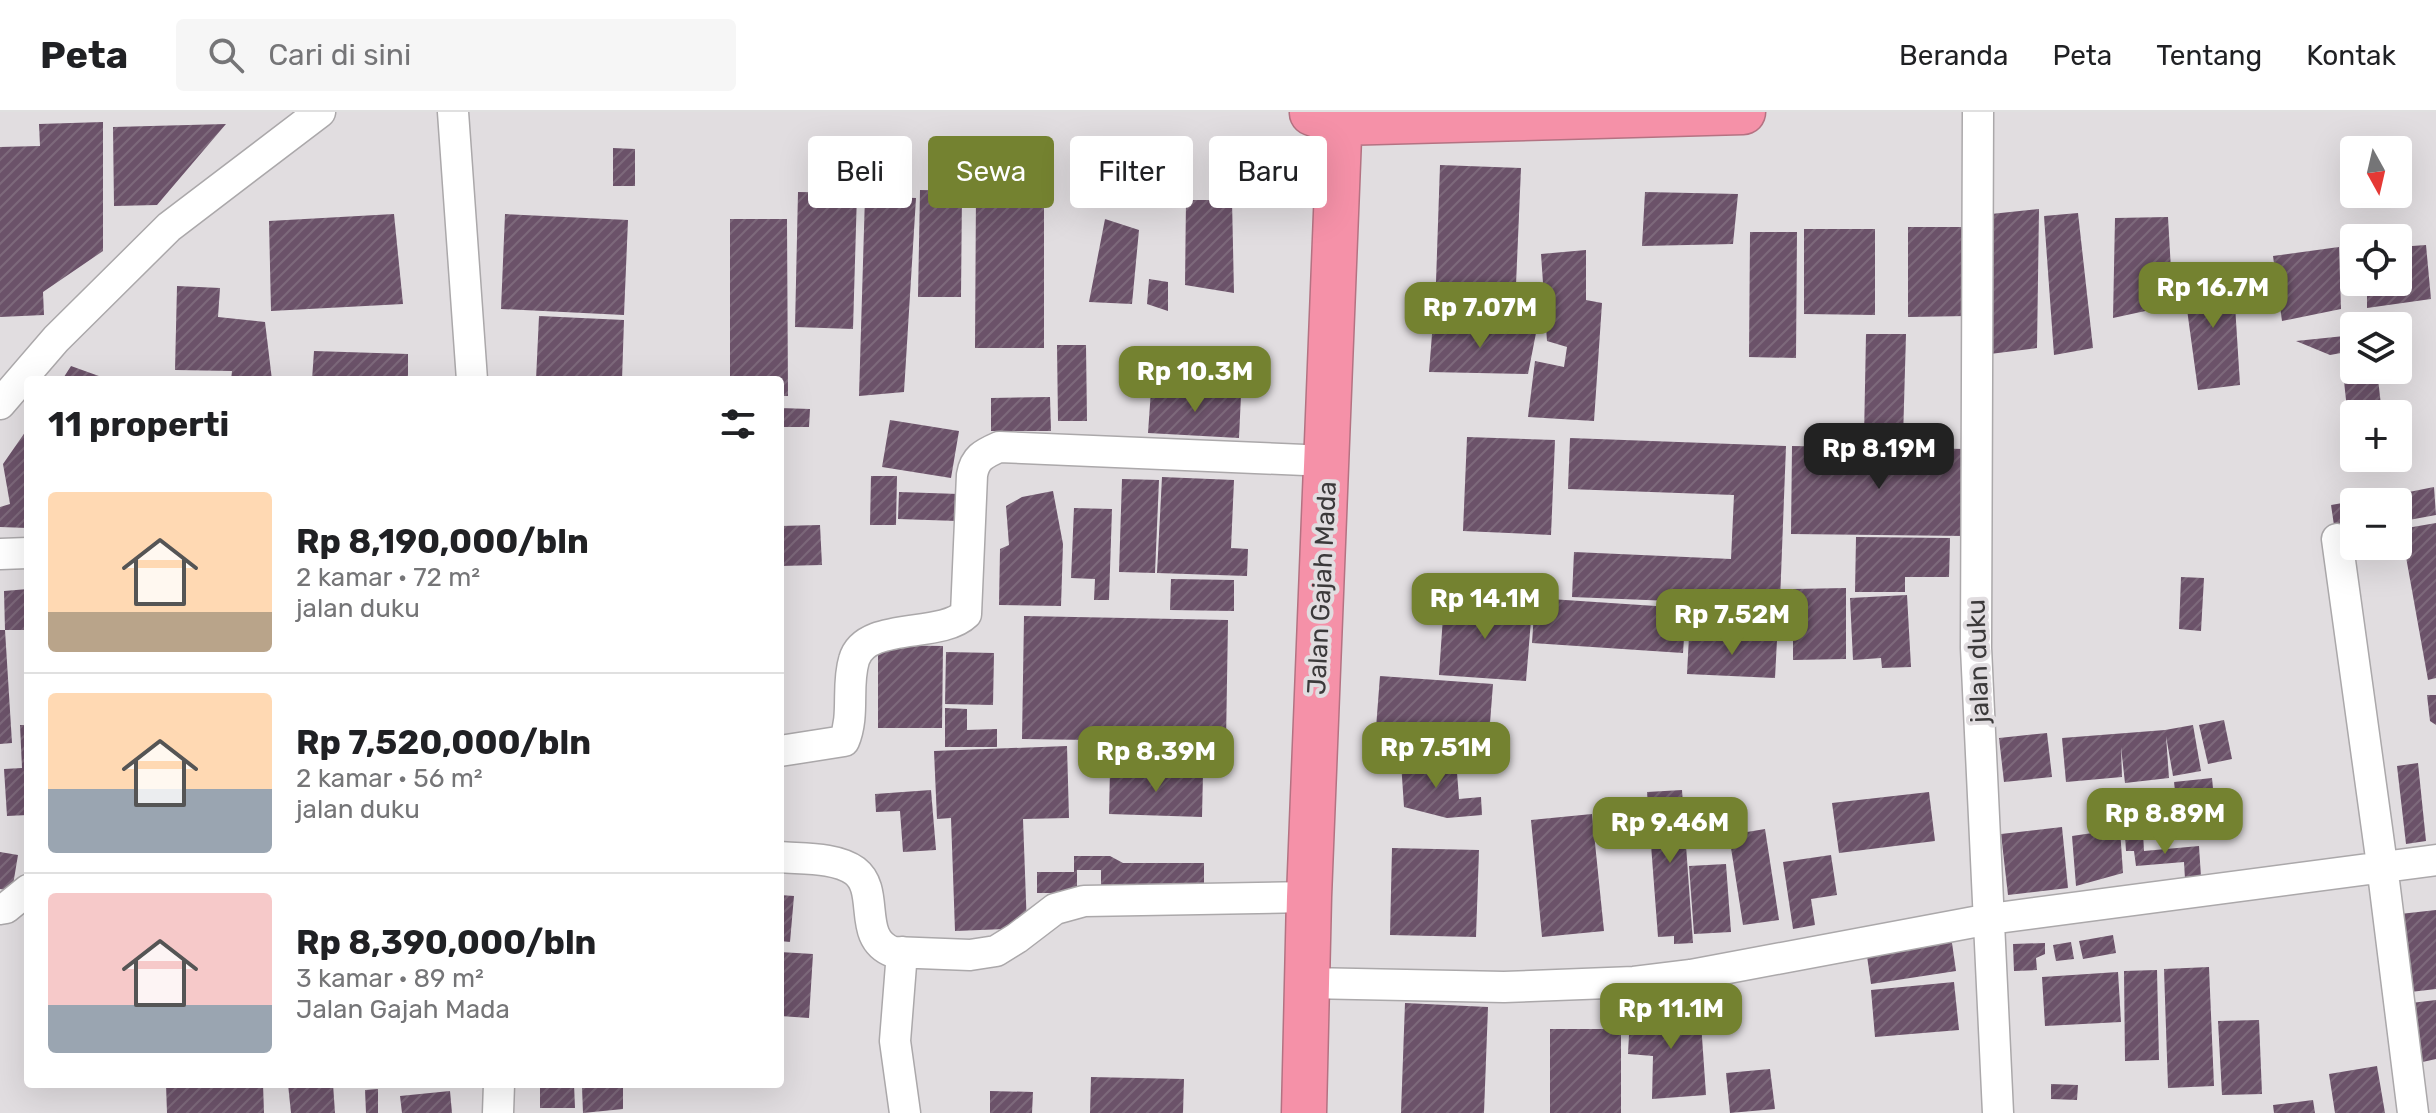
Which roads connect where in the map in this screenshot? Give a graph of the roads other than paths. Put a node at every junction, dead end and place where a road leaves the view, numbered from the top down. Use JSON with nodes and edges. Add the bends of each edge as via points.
{"nodes":[{"id":1,"x":320,"y":112,"type":"edge"},
{"id":2,"x":453,"y":112,"type":"edge"},
{"id":3,"x":1743,"y":112,"type":"edge"},
{"id":4,"x":1978,"y":112,"type":"edge"},
{"id":5,"x":1330,"y":116,"type":"edge"},
{"id":6,"x":1448,"y":117,"type":"edge"},
{"id":7,"x":24,"y":376,"type":"edge"},
{"id":8,"x":24,"y":376,"type":"edge"},
{"id":9,"x":472,"y":376,"type":"edge"},
{"id":10,"x":0,"y":404,"type":"edge"},
{"id":11,"x":1328,"y":461,"type":"junction"},
{"id":12,"x":2337,"y":539,"type":"dead end"},
{"id":13,"x":24,"y":553,"type":"edge"},
{"id":14,"x":0,"y":554,"type":"edge"},
{"id":15,"x":784,"y":750,"type":"edge"},
{"id":16,"x":784,"y":857,"type":"edge"},
{"id":17,"x":2436,"y":860,"type":"edge"},
{"id":18,"x":2382,"y":865,"type":"junction"},
{"id":19,"x":24,"y":893,"type":"edge"},
{"id":20,"x":1309,"y":897,"type":"junction"},
{"id":21,"x":0,"y":909,"type":"edge"},
{"id":22,"x":1990,"y":919,"type":"junction"},
{"id":23,"x":902,"y":952,"type":"junction"},
{"id":24,"x":1307,"y":983,"type":"junction"},
{"id":25,"x":499,"y":1088,"type":"edge"},
{"id":26,"x":498,"y":1113,"type":"edge"},
{"id":27,"x":905,"y":1113,"type":"edge"},
{"id":28,"x":1304,"y":1113,"type":"edge"},
{"id":29,"x":1998,"y":1113,"type":"edge"},
{"id":30,"x":2413,"y":1113,"type":"edge"}],
"edges":[{"from":1,"to":7,"type":"street","via":[[169,227]]},
{"from":2,"to":9,"type":"street"},
{"from":3,"to":6,"type":"highway"},
{"from":4,"to":22,"type":"street","name":"jalan duku","via":[[1976,648]]},
{"from":5,"to":6,"type":"highway"},
{"from":5,"to":11,"type":"highway","name":"Jalan Gajah Mada"},
{"from":8,"to":10,"type":"street"},
{"from":11,"to":15,"type":"street","via":[[999,447],[984,453],[972,475],[966,614],[959,621],[869,641],[854,660],[844,741]]},
{"from":11,"to":20,"type":"highway","name":"Jalan Gajah Mada"},
{"from":12,"to":18,"type":"street"},
{"from":13,"to":14,"type":"street"},
{"from":16,"to":23,"type":"street","via":[[835,863],[855,871],[863,882],[875,938],[881,948]]},
{"from":17,"to":18,"type":"street"},
{"from":18,"to":22,"type":"street"},
{"from":18,"to":30,"type":"street"},
{"from":19,"to":21,"type":"street"},
{"from":20,"to":23,"type":"street","via":[[1084,901],[1055,909],[996,951]]},
{"from":20,"to":24,"type":"highway","name":"Jalan Gajah Mada"},
{"from":22,"to":24,"type":"street","via":[[1634,982],[1504,987]]},
{"from":22,"to":29,"type":"street","name":"jalan duku"},
{"from":23,"to":27,"type":"street","via":[[895,1041]]},
{"from":24,"to":28,"type":"highway","name":"Jalan Gajah Mada"},
{"from":25,"to":26,"type":"street"}]}
